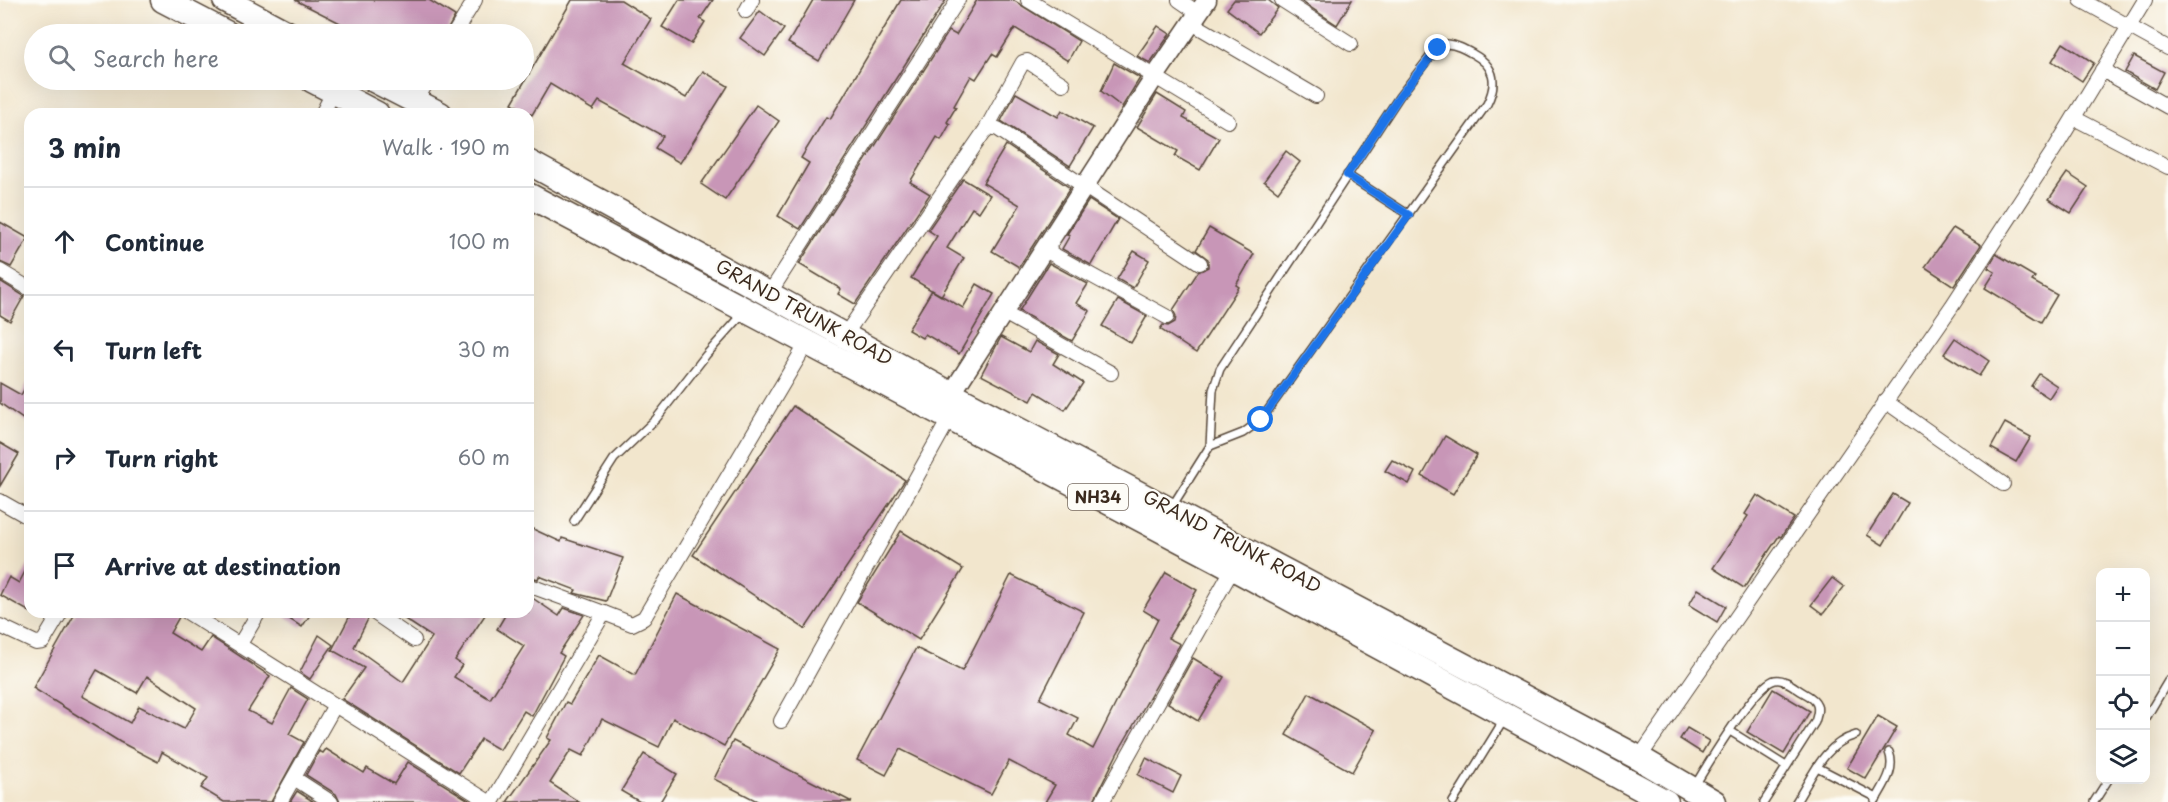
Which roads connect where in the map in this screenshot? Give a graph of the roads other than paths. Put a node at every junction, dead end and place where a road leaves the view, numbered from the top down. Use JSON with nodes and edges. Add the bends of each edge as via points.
{"nodes":[{"id":1,"x":163,"y":0,"type":"edge"},
{"id":2,"x":475,"y":0,"type":"edge"},
{"id":3,"x":1028,"y":0,"type":"edge"},
{"id":4,"x":1179,"y":0,"type":"edge"},
{"id":5,"x":1282,"y":0,"type":"edge"},
{"id":6,"x":2081,"y":0,"type":"edge"},
{"id":7,"x":2145,"y":0,"type":"edge"},
{"id":8,"x":956,"y":1,"type":"edge"},
{"id":9,"x":239,"y":3,"type":"edge"},
{"id":10,"x":1199,"y":12,"type":"edge"},
{"id":11,"x":209,"y":24,"type":"edge"},
{"id":12,"x":273,"y":24,"type":"edge"},
{"id":13,"x":460,"y":24,"type":"edge"},
{"id":14,"x":2130,"y":26,"type":"junction"},
{"id":15,"x":1352,"y":44,"type":"dead end"},
{"id":16,"x":2168,"y":48,"type":"edge"},
{"id":17,"x":2102,"y":70,"type":"junction"},
{"id":18,"x":1154,"y":78,"type":"junction"},
{"id":19,"x":1063,"y":84,"type":"dead end"},
{"id":20,"x":394,"y":90,"type":"edge"},
{"id":21,"x":422,"y":90,"type":"edge"},
{"id":22,"x":334,"y":91,"type":"joint"},
{"id":23,"x":1316,"y":96,"type":"dead end"},
{"id":24,"x":416,"y":101,"type":"junction"},
{"id":25,"x":2168,"y":107,"type":"edge"},
{"id":26,"x":325,"y":108,"type":"edge"},
{"id":27,"x":366,"y":108,"type":"edge"},
{"id":28,"x":429,"y":108,"type":"edge"},
{"id":29,"x":2074,"y":118,"type":"junction"},
{"id":30,"x":1228,"y":121,"type":"dead end"},
{"id":31,"x":986,"y":129,"type":"junction"},
{"id":32,"x":534,"y":165,"type":"edge"},
{"id":33,"x":2168,"y":167,"type":"edge"},
{"id":34,"x":1347,"y":175,"type":"junction"},
{"id":35,"x":1085,"y":188,"type":"junction"},
{"id":36,"x":534,"y":198,"type":"edge"},
{"id":37,"x":1409,"y":215,"type":"junction"},
{"id":38,"x":1045,"y":250,"type":"junction"},
{"id":39,"x":1200,"y":263,"type":"dead end"},
{"id":40,"x":0,"y":271,"type":"edge"},
{"id":41,"x":24,"y":285,"type":"edge"},
{"id":42,"x":769,"y":294,"type":"junction"},
{"id":43,"x":746,"y":311,"type":"junction"},
{"id":44,"x":1004,"y":313,"type":"junction"},
{"id":45,"x":1167,"y":316,"type":"dead end"},
{"id":46,"x":845,"y":335,"type":"junction"},
{"id":47,"x":807,"y":343,"type":"junction"},
{"id":48,"x":1111,"y":373,"type":"dead end"},
{"id":49,"x":952,"y":393,"type":"junction"},
{"id":50,"x":1885,"y":401,"type":"junction"},
{"id":51,"x":949,"y":419,"type":"junction"},
{"id":52,"x":1210,"y":446,"type":"junction"},
{"id":53,"x":2003,"y":484,"type":"dead end"},
{"id":54,"x":0,"y":501,"type":"edge"},
{"id":55,"x":1170,"y":510,"type":"junction"},
{"id":56,"x":24,"y":515,"type":"edge"},
{"id":57,"x":574,"y":521,"type":"dead end"},
{"id":58,"x":1233,"y":568,"type":"junction"},
{"id":59,"x":534,"y":587,"type":"edge"},
{"id":60,"x":604,"y":613,"type":"junction"},
{"id":61,"x":57,"y":618,"type":"edge"},
{"id":62,"x":198,"y":618,"type":"edge"},
{"id":63,"x":256,"y":618,"type":"edge"},
{"id":64,"x":382,"y":618,"type":"edge"},
{"id":65,"x":0,"y":626,"type":"edge"},
{"id":66,"x":414,"y":640,"type":"dead end"},
{"id":67,"x":240,"y":644,"type":"junction"},
{"id":68,"x":2168,"y":681,"type":"edge"},
{"id":69,"x":335,"y":705,"type":"junction"},
{"id":70,"x":2150,"y":710,"type":"edge"},
{"id":71,"x":1506,"y":716,"type":"junction"},
{"id":72,"x":781,"y":722,"type":"dead end"},
{"id":73,"x":1730,"y":731,"type":"junction"},
{"id":74,"x":1856,"y":735,"type":"dead end"},
{"id":75,"x":1889,"y":752,"type":"dead end"},
{"id":76,"x":1639,"y":758,"type":"junction"},
{"id":77,"x":1786,"y":766,"type":"junction"},
{"id":78,"x":1817,"y":767,"type":"junction"},
{"id":79,"x":294,"y":778,"type":"junction"},
{"id":80,"x":2105,"y":784,"type":"edge"},
{"id":81,"x":1693,"y":789,"type":"junction"},
{"id":82,"x":1876,"y":800,"type":"edge"},
{"id":83,"x":280,"y":802,"type":"edge"},
{"id":84,"x":331,"y":802,"type":"edge"},
{"id":85,"x":491,"y":802,"type":"edge"},
{"id":86,"x":1102,"y":802,"type":"edge"},
{"id":87,"x":1453,"y":802,"type":"edge"},
{"id":88,"x":1666,"y":802,"type":"edge"},
{"id":89,"x":1714,"y":802,"type":"edge"},
{"id":90,"x":1764,"y":802,"type":"edge"},
{"id":91,"x":1796,"y":802,"type":"edge"},
{"id":92,"x":2094,"y":802,"type":"edge"}],
"edges":[{"from":1,"to":11,"type":"highway"},
{"from":2,"to":13,"type":"street"},
{"from":3,"to":18,"type":"street"},
{"from":4,"to":10,"type":"street"},
{"from":5,"to":15,"type":"street"},
{"from":6,"to":14,"type":"street"},
{"from":7,"to":14,"type":"street"},
{"from":8,"to":42,"type":"street"},
{"from":9,"to":12,"type":"highway"},
{"from":10,"to":18,"type":"street"},
{"from":10,"to":23,"type":"street"},
{"from":14,"to":16,"type":"street"},
{"from":14,"to":17,"type":"street"},
{"from":17,"to":25,"type":"street"},
{"from":17,"to":29,"type":"street"},
{"from":18,"to":30,"type":"street"},
{"from":18,"to":35,"type":"street"},
{"from":19,"to":31,"type":"street","via":[[1023,62]]},
{"from":20,"to":24,"type":"highway"},
{"from":21,"to":24,"type":"street"},
{"from":22,"to":26,"type":"street"},
{"from":22,"to":27,"type":"highway"},
{"from":24,"to":28,"type":"highway"},
{"from":29,"to":33,"type":"street"},
{"from":29,"to":50,"type":"street"},
{"from":31,"to":35,"type":"street","via":[[998,129]]},
{"from":31,"to":46,"type":"street"},
{"from":32,"to":42,"type":"highway","name":"GRAND TRUNK ROAD","number":"NH34"},
{"from":34,"to":37,"type":"lane"},
{"from":34,"to":37,"type":"lane","via":[[1399,97],[1438,48],[1456,45],[1481,58],[1494,74],[1492,94]]},
{"from":34,"to":52,"type":"lane","via":[[1220,369],[1213,390]]},
{"from":35,"to":38,"type":"street"},
{"from":35,"to":39,"type":"street"},
{"from":36,"to":43,"type":"highway","name":"GRAND TRUNK ROAD","number":"NH34"},
{"from":37,"to":52,"type":"lane","via":[[1261,420],[1243,433]]},
{"from":38,"to":44,"type":"street"},
{"from":38,"to":45,"type":"street"},
{"from":40,"to":41,"type":"street"},
{"from":42,"to":46,"type":"highway","name":"GRAND TRUNK ROAD","number":"NH34"},
{"from":43,"to":47,"type":"highway","name":"GRAND TRUNK ROAD","number":"NH34"},
{"from":43,"to":57,"type":"lane","via":[[647,430],[614,459]]},
{"from":44,"to":48,"type":"street"},
{"from":44,"to":49,"type":"street"},
{"from":46,"to":49,"type":"highway","name":"GRAND TRUNK ROAD","number":"NH34"},
{"from":47,"to":51,"type":"highway","name":"GRAND TRUNK ROAD","number":"NH34"},
{"from":47,"to":60,"type":"street","via":[[644,618],[632,624]]},
{"from":49,"to":55,"type":"highway","name":"GRAND TRUNK ROAD","number":"NH34"},
{"from":50,"to":53,"type":"street"},
{"from":50,"to":76,"type":"street"},
{"from":51,"to":58,"type":"highway","name":"GRAND TRUNK ROAD","number":"NH34"},
{"from":51,"to":72,"type":"street"},
{"from":52,"to":55,"type":"lane"},
{"from":54,"to":56,"type":"street"},
{"from":55,"to":76,"type":"highway","name":"GRAND TRUNK ROAD","number":"NH34"},
{"from":58,"to":71,"type":"highway","name":"GRAND TRUNK ROAD","number":"NH34"},
{"from":58,"to":86,"type":"street"},
{"from":59,"to":60,"type":"street"},
{"from":60,"to":85,"type":"street"},
{"from":61,"to":65,"type":"street","via":[[43,642],[36,643]]},
{"from":62,"to":67,"type":"street"},
{"from":63,"to":67,"type":"street"},
{"from":64,"to":66,"type":"street"},
{"from":67,"to":69,"type":"street"},
{"from":68,"to":70,"type":"lane"},
{"from":69,"to":79,"type":"street"},
{"from":69,"to":85,"type":"street"},
{"from":71,"to":87,"type":"lane"},
{"from":71,"to":88,"type":"highway","name":"GRAND TRUNK ROAD","number":"NH34"},
{"from":73,"to":77,"type":"lane"},
{"from":73,"to":77,"type":"lane","via":[[1762,687],[1773,680],[1783,681],[1810,696],[1819,709],[1815,722]]},
{"from":73,"to":81,"type":"lane"},
{"from":74,"to":78,"type":"lane","via":[[1842,739],[1828,750]]},
{"from":75,"to":82,"type":"lane","via":[[1893,761],[1890,774]]},
{"from":76,"to":81,"type":"highway","name":"GRAND TRUNK ROAD","number":"NH34"},
{"from":77,"to":90,"type":"lane"},
{"from":78,"to":82,"type":"lane"},
{"from":78,"to":91,"type":"lane"},
{"from":79,"to":83,"type":"street"},
{"from":79,"to":84,"type":"street"},
{"from":80,"to":92,"type":"lane"},
{"from":81,"to":89,"type":"highway","name":"GRAND TRUNK ROAD","number":"NH34"}]}
